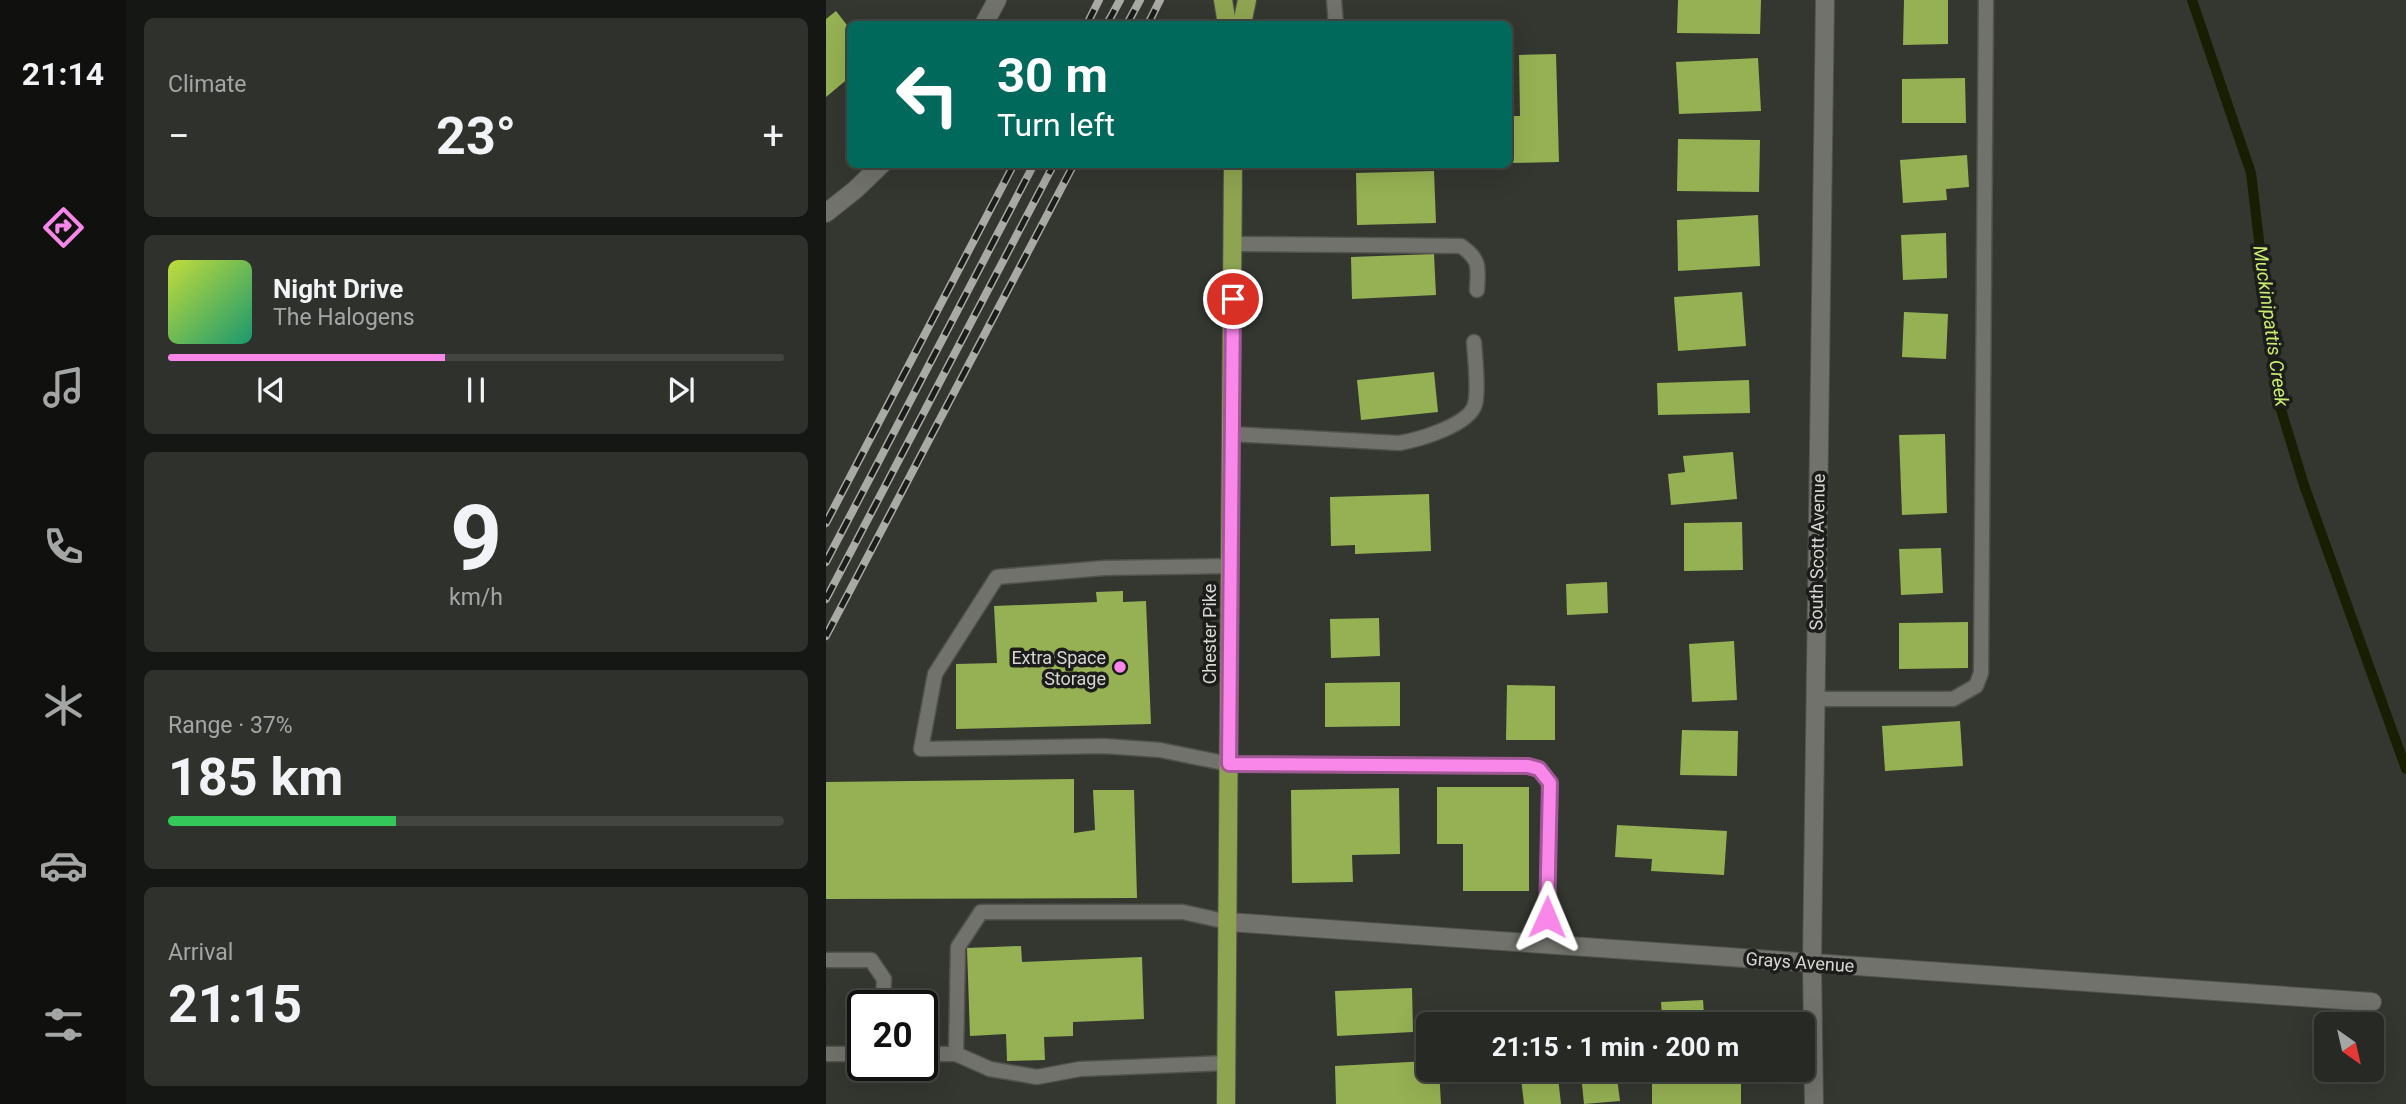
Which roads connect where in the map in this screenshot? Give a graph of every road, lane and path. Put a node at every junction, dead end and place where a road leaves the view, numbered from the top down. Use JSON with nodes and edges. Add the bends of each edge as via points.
{"nodes":[{"id":1,"x":997,"y":0,"type":"edge"},
{"id":2,"x":1223,"y":0,"type":"edge"},
{"id":3,"x":1247,"y":0,"type":"edge"},
{"id":4,"x":1334,"y":0,"type":"edge"},
{"id":5,"x":1825,"y":0,"type":"edge"},
{"id":6,"x":1986,"y":0,"type":"edge"},
{"id":7,"x":986,"y":21,"type":"edge"},
{"id":8,"x":1226,"y":21,"type":"edge"},
{"id":9,"x":1243,"y":21,"type":"edge"},
{"id":10,"x":1336,"y":21,"type":"edge"},
{"id":11,"x":878,"y":168,"type":"edge"},
{"id":12,"x":1234,"y":168,"type":"edge"},
{"id":13,"x":826,"y":213,"type":"edge"},
{"id":14,"x":1233,"y":244,"type":"junction"},
{"id":15,"x":1477,"y":290,"type":"dead end"},
{"id":16,"x":1474,"y":342,"type":"dead end"},
{"id":17,"x":1231,"y":434,"type":"junction"},
{"id":18,"x":1230,"y":566,"type":"junction"},
{"id":19,"x":1815,"y":699,"type":"junction"},
{"id":20,"x":1229,"y":764,"type":"junction"},
{"id":21,"x":1228,"y":922,"type":"junction"},
{"id":22,"x":1546,"y":944,"type":"junction"},
{"id":23,"x":826,"y":960,"type":"edge"},
{"id":24,"x":1812,"y":962,"type":"junction"},
{"id":25,"x":884,"y":990,"type":"edge"},
{"id":26,"x":2372,"y":1002,"type":"dead end"},
{"id":27,"x":826,"y":1054,"type":"edge"},
{"id":28,"x":847,"y":1054,"type":"edge"},
{"id":29,"x":938,"y":1054,"type":"edge"},
{"id":30,"x":956,"y":1054,"type":"junction"},
{"id":31,"x":1227,"y":1063,"type":"junction"},
{"id":32,"x":1226,"y":1104,"type":"edge"},
{"id":33,"x":1814,"y":1104,"type":"edge"}],
"edges":[{"from":1,"to":7,"type":"street"},
{"from":2,"to":8,"type":"main road"},
{"from":3,"to":9,"type":"main road"},
{"from":4,"to":10,"type":"lane"},
{"from":5,"to":19,"type":"street","name":"South Scott Avenue"},
{"from":6,"to":19,"type":"lane","via":[[1981,673],[1976,686],[1953,699]]},
{"from":11,"to":13,"type":"street"},
{"from":12,"to":14,"type":"main road","name":"Chester Pike"},
{"from":14,"to":15,"type":"lane","via":[[1461,246],[1478,262]]},
{"from":14,"to":17,"type":"main road","name":"Chester Pike"},
{"from":16,"to":17,"type":"lane","via":[[1475,405],[1455,424],[1419,440],[1399,443]]},
{"from":17,"to":18,"type":"main road","name":"Chester Pike"},
{"from":18,"to":20,"type":"main road","name":"Chester Pike"},
{"from":18,"to":20,"type":"lane","via":[[1104,568],[997,577],[936,674],[921,749],[1104,746],[1160,750]]},
{"from":19,"to":24,"type":"street","name":"South Scott Avenue"},
{"from":20,"to":21,"type":"main road","name":"Chester Pike"},
{"from":20,"to":22,"type":"lane","via":[[1539,769],[1550,783]]},
{"from":21,"to":22,"type":"street","name":"Grays Avenue"},
{"from":21,"to":30,"type":"lane","via":[[1183,912],[981,912],[958,947]]},
{"from":21,"to":31,"type":"main road","name":"Chester Pike"},
{"from":22,"to":24,"type":"street","name":"Grays Avenue"},
{"from":23,"to":25,"type":"lane","via":[[870,960],[884,979]]},
{"from":24,"to":26,"type":"street","name":"Grays Avenue"},
{"from":24,"to":33,"type":"street","name":"South Scott Avenue"},
{"from":27,"to":28,"type":"lane"},
{"from":29,"to":30,"type":"lane"},
{"from":30,"to":31,"type":"lane","via":[[990,1069],[1037,1077],[1080,1069]]},
{"from":31,"to":32,"type":"main road","name":"Chester Pike"}]}
